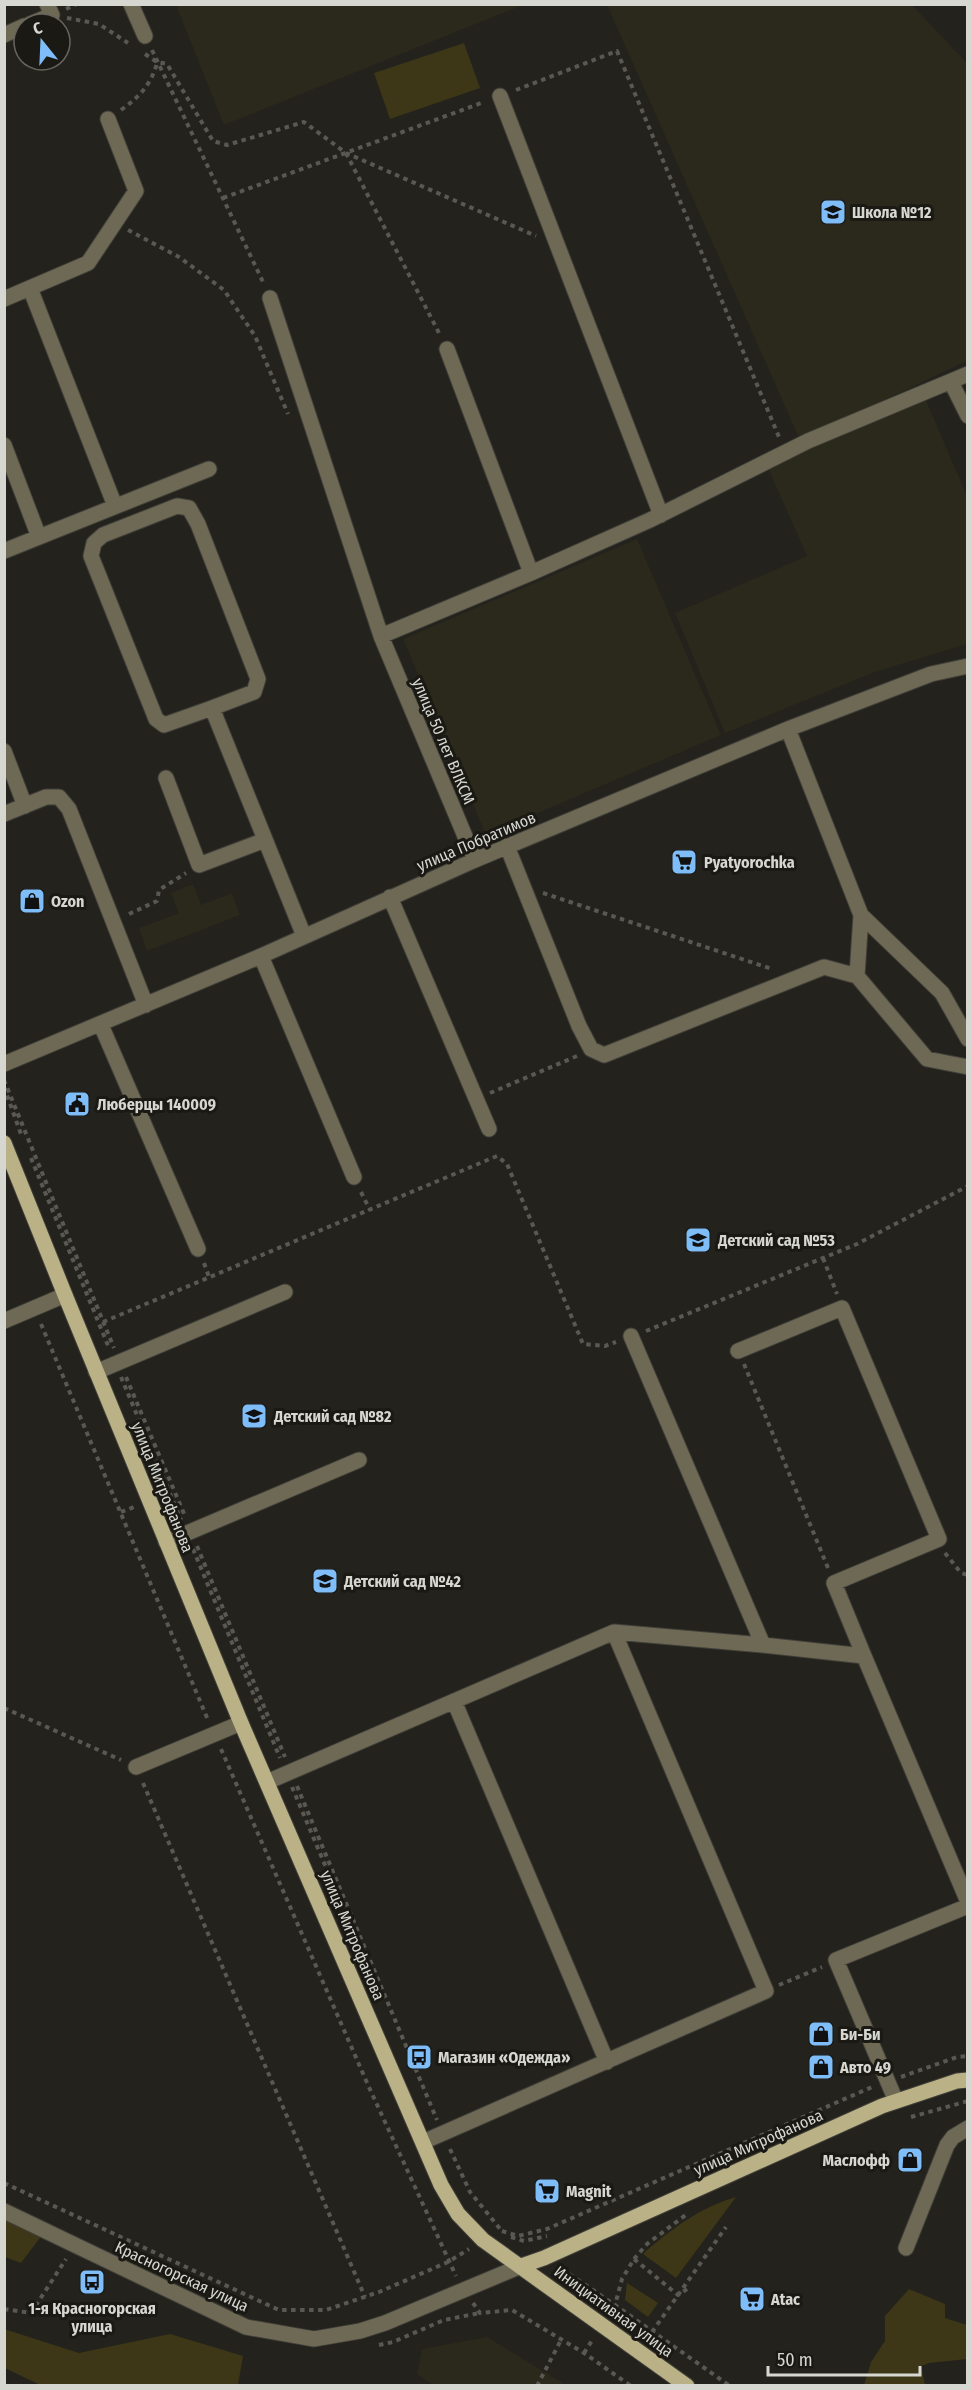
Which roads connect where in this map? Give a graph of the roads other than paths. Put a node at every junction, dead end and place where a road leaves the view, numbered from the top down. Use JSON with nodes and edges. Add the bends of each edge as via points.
{"nodes":[{"id":1,"x":131,"y":4,"type":"edge"},
{"id":2,"x":145,"y":36,"type":"road end"},
{"id":3,"x":500,"y":96,"type":"road end"},
{"id":4,"x":108,"y":119,"type":"road end"},
{"id":5,"x":30,"y":288,"type":"junction"},
{"id":6,"x":270,"y":298,"type":"road end"},
{"id":7,"x":4,"y":299,"type":"edge"},
{"id":8,"x":447,"y":349,"type":"road end"},
{"id":9,"x":968,"y":374,"type":"edge"},
{"id":10,"x":951,"y":382,"type":"junction"},
{"id":11,"x":968,"y":416,"type":"edge"},
{"id":12,"x":4,"y":445,"type":"edge"},
{"id":13,"x":209,"y":469,"type":"dead end"},
{"id":14,"x":115,"y":506,"type":"junction"},
{"id":15,"x":661,"y":515,"type":"junction"},
{"id":16,"x":39,"y":537,"type":"junction"},
{"id":17,"x":4,"y":551,"type":"edge"},
{"id":18,"x":531,"y":573,"type":"junction"},
{"id":19,"x":381,"y":636,"type":"junction"},
{"id":20,"x":968,"y":666,"type":"edge"},
{"id":21,"x":212,"y":708,"type":"junction"},
{"id":22,"x":788,"y":729,"type":"junction"},
{"id":23,"x":4,"y":751,"type":"edge"},
{"id":24,"x":166,"y":778,"type":"dead end"},
{"id":25,"x":25,"y":806,"type":"junction"},
{"id":26,"x":4,"y":814,"type":"edge"},
{"id":27,"x":265,"y":840,"type":"junction"},
{"id":28,"x":507,"y":846,"type":"junction"},
{"id":29,"x":475,"y":860,"type":"junction"},
{"id":30,"x":390,"y":897,"type":"junction"},
{"id":31,"x":861,"y":915,"type":"junction"},
{"id":32,"x":304,"y":936,"type":"junction"},
{"id":33,"x":261,"y":956,"type":"junction"},
{"id":34,"x":857,"y":976,"type":"junction"},
{"id":35,"x":146,"y":1005,"type":"junction"},
{"id":36,"x":101,"y":1025,"type":"junction"},
{"id":37,"x":968,"y":1040,"type":"edge"},
{"id":38,"x":4,"y":1064,"type":"edge"},
{"id":39,"x":968,"y":1067,"type":"edge"},
{"id":40,"x":489,"y":1129,"type":"dead end"},
{"id":41,"x":4,"y":1143,"type":"edge"},
{"id":42,"x":354,"y":1177,"type":"dead end"},
{"id":43,"x":198,"y":1249,"type":"dead end"},
{"id":44,"x":285,"y":1292,"type":"dead end"},
{"id":45,"x":65,"y":1295,"type":"junction"},
{"id":46,"x":4,"y":1321,"type":"edge"},
{"id":47,"x":631,"y":1336,"type":"road end"},
{"id":48,"x":738,"y":1351,"type":"road end"},
{"id":49,"x":96,"y":1372,"type":"junction"},
{"id":50,"x":359,"y":1460,"type":"dead end"},
{"id":51,"x":166,"y":1542,"type":"junction"},
{"id":52,"x":614,"y":1632,"type":"junction"},
{"id":53,"x":763,"y":1645,"type":"junction"},
{"id":54,"x":864,"y":1656,"type":"junction"},
{"id":55,"x":454,"y":1701,"type":"junction"},
{"id":56,"x":241,"y":1723,"type":"junction"},
{"id":57,"x":136,"y":1767,"type":"road end"},
{"id":58,"x":267,"y":1782,"type":"junction"},
{"id":59,"x":968,"y":1904,"type":"edge"},
{"id":60,"x":607,"y":2062,"type":"junction"},
{"id":61,"x":968,"y":2080,"type":"edge"},
{"id":62,"x":896,"y":2102,"type":"junction"},
{"id":63,"x":968,"y":2128,"type":"edge"},
{"id":64,"x":423,"y":2142,"type":"junction"},
{"id":65,"x":4,"y":2211,"type":"edge"},
{"id":66,"x":906,"y":2248,"type":"dead end"},
{"id":67,"x":521,"y":2266,"type":"junction"},
{"id":68,"x":687,"y":2385,"type":"edge"}],
"edges":[{"from":1,"to":2,"type":"street"},
{"from":3,"to":15,"type":"street"},
{"from":4,"to":5,"type":"street","via":[[136,191],[88,263]]},
{"from":5,"to":7,"type":"street"},
{"from":5,"to":14,"type":"street"},
{"from":6,"to":19,"type":"street","name":"улица 50 лет ВЛКСМ"},
{"from":8,"to":18,"type":"street"},
{"from":9,"to":10,"type":"street"},
{"from":10,"to":11,"type":"street"},
{"from":10,"to":15,"type":"street","via":[[808,441]]},
{"from":12,"to":16,"type":"street"},
{"from":13,"to":14,"type":"street"},
{"from":14,"to":16,"type":"street"},
{"from":15,"to":18,"type":"street"},
{"from":16,"to":17,"type":"street"},
{"from":18,"to":19,"type":"street"},
{"from":19,"to":29,"type":"street","name":"улица 50 лет ВЛКСМ"},
{"from":20,"to":22,"type":"street","name":"улица Побратимов","via":[[931,674]]},
{"from":21,"to":21,"type":"street","via":[[164,725],[156,719],[91,556],[94,543],[103,535],[177,506],[189,508],[198,524],[258,679],[254,692]]},
{"from":21,"to":27,"type":"street"},
{"from":22,"to":28,"type":"street","name":"улица Побратимов"},
{"from":22,"to":31,"type":"street"},
{"from":23,"to":25,"type":"street"},
{"from":24,"to":27,"type":"street","via":[[199,865]]},
{"from":25,"to":26,"type":"street"},
{"from":25,"to":35,"type":"street","via":[[46,797],[59,797],[69,809]]},
{"from":27,"to":32,"type":"street"},
{"from":28,"to":29,"type":"street","name":"улица Побратимов"},
{"from":28,"to":34,"type":"street","via":[[579,1026],[591,1049],[604,1055],[824,967]]},
{"from":29,"to":30,"type":"street","name":"улица Побратимов"},
{"from":30,"to":32,"type":"street","name":"улица Побратимов"},
{"from":30,"to":40,"type":"street"},
{"from":31,"to":34,"type":"street"},
{"from":31,"to":37,"type":"street","via":[[942,993]]},
{"from":32,"to":33,"type":"street","name":"улица Побратимов"},
{"from":33,"to":35,"type":"street","name":"улица Побратимов"},
{"from":33,"to":42,"type":"street"},
{"from":34,"to":39,"type":"street","via":[[927,1059]]},
{"from":35,"to":36,"type":"street","name":"улица Побратимов"},
{"from":36,"to":38,"type":"street","name":"улица Побратимов"},
{"from":36,"to":43,"type":"street"},
{"from":41,"to":45,"type":"main road","name":"улица Митрофанова"},
{"from":44,"to":49,"type":"street"},
{"from":45,"to":46,"type":"street"},
{"from":45,"to":49,"type":"main road","name":"улица Митрофанова"},
{"from":47,"to":53,"type":"street"},
{"from":48,"to":54,"type":"street","via":[[842,1308],[939,1539],[834,1583]]},
{"from":49,"to":51,"type":"main road","name":"улица Митрофанова"},
{"from":50,"to":51,"type":"street"},
{"from":51,"to":56,"type":"main road","name":"улица Митрофанова"},
{"from":52,"to":53,"type":"street"},
{"from":52,"to":55,"type":"street"},
{"from":52,"to":60,"type":"street","via":[[766,1991]]},
{"from":53,"to":54,"type":"street"},
{"from":54,"to":59,"type":"street"},
{"from":55,"to":58,"type":"street"},
{"from":55,"to":60,"type":"street"},
{"from":56,"to":57,"type":"street"},
{"from":56,"to":58,"type":"main road","name":"улица Митрофанова"},
{"from":58,"to":64,"type":"main road","name":"улица Митрофанова"},
{"from":59,"to":62,"type":"street","via":[[836,1960]]},
{"from":60,"to":64,"type":"street"},
{"from":61,"to":62,"type":"main road","name":"улица Митрофанова"},
{"from":62,"to":67,"type":"main road","name":"улица Митрофанова"},
{"from":63,"to":66,"type":"street","via":[[947,2145]]},
{"from":64,"to":67,"type":"main road","name":"улица Митрофанова","via":[[441,2185],[459,2214]]},
{"from":65,"to":67,"type":"street","name":"Красногорская улица","via":[[246,2327],[314,2339],[385,2323]]},
{"from":67,"to":68,"type":"main road","name":"Инициативная улица"}]}
